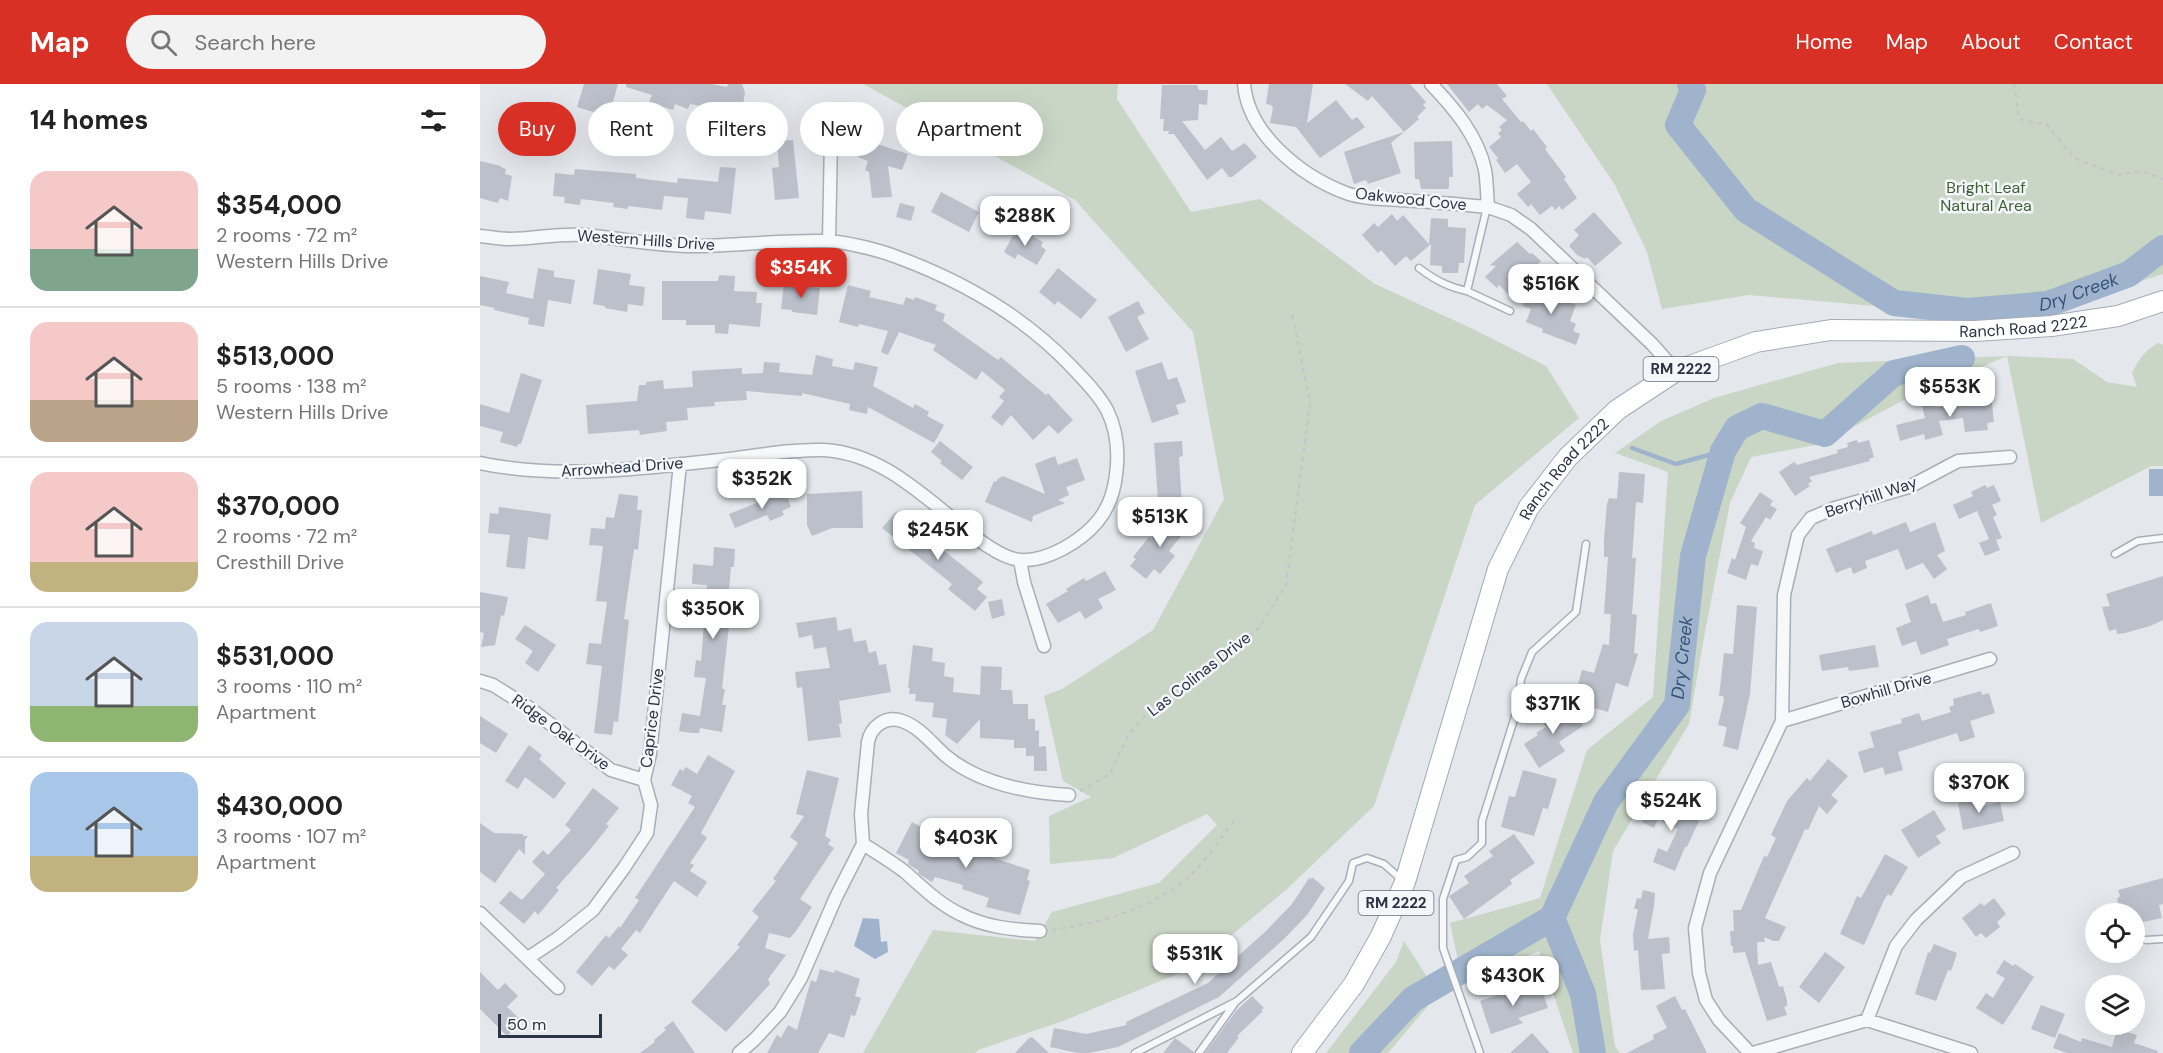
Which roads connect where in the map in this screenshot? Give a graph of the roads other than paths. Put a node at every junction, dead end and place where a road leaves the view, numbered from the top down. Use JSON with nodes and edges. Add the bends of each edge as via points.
{"nodes":[{"id":1,"x":1244,"y":84,"type":"edge"},
{"id":2,"x":1431,"y":84,"type":"edge"},
{"id":3,"x":831,"y":156,"type":"edge"},
{"id":4,"x":1488,"y":207,"type":"junction"},
{"id":5,"x":480,"y":236,"type":"edge"},
{"id":6,"x":829,"y":241,"type":"junction"},
{"id":7,"x":1419,"y":268,"type":"dead end"},
{"id":8,"x":1467,"y":291,"type":"junction"},
{"id":9,"x":2163,"y":301,"type":"edge"},
{"id":10,"x":1510,"y":310,"type":"dead end"},
{"id":11,"x":1676,"y":371,"type":"junction"},
{"id":12,"x":2010,"y":457,"type":"dead end"},
{"id":13,"x":480,"y":463,"type":"edge"},
{"id":14,"x":680,"y":464,"type":"junction"},
{"id":15,"x":2163,"y":538,"type":"edge"},
{"id":16,"x":1586,"y":544,"type":"dead end"},
{"id":17,"x":2115,"y":554,"type":"dead end"},
{"id":18,"x":1020,"y":560,"type":"junction"},
{"id":19,"x":1044,"y":646,"type":"dead end"},
{"id":20,"x":1990,"y":659,"type":"dead end"},
{"id":21,"x":480,"y":681,"type":"edge"},
{"id":22,"x":1782,"y":720,"type":"junction"},
{"id":23,"x":644,"y":780,"type":"junction"},
{"id":24,"x":1069,"y":795,"type":"road end"},
{"id":25,"x":863,"y":844,"type":"junction"},
{"id":26,"x":2013,"y":853,"type":"dead end"},
{"id":27,"x":1405,"y":882,"type":"junction"},
{"id":28,"x":480,"y":913,"type":"edge"},
{"id":29,"x":1040,"y":931,"type":"road end"},
{"id":30,"x":2163,"y":939,"type":"edge"},
{"id":31,"x":2146,"y":940,"type":"dead end"},
{"id":32,"x":528,"y":958,"type":"junction"},
{"id":33,"x":558,"y":988,"type":"dead end"},
{"id":34,"x":1237,"y":1000,"type":"junction"},
{"id":35,"x":1867,"y":1020,"type":"junction"},
{"id":36,"x":739,"y":1053,"type":"edge"},
{"id":37,"x":1135,"y":1053,"type":"edge"},
{"id":38,"x":1199,"y":1053,"type":"edge"},
{"id":39,"x":1302,"y":1053,"type":"edge"},
{"id":40,"x":1480,"y":1053,"type":"edge"},
{"id":41,"x":1751,"y":1053,"type":"edge"},
{"id":42,"x":1971,"y":1053,"type":"edge"}],
"edges":[{"from":1,"to":4,"type":"street","name":"Oakwood Cove","via":[[1246,100],[1260,128],[1280,151],[1308,173],[1347,193]]},
{"from":2,"to":4,"type":"street","name":"Oakwood Cove","via":[[1466,125],[1478,147],[1485,170]]},
{"from":3,"to":6,"type":"street"},
{"from":4,"to":8,"type":"lane"},
{"from":4,"to":11,"type":"street","name":"Oakwood Cove","via":[[1511,215],[1531,229]]},
{"from":5,"to":6,"type":"street","name":"Western Hills Drive","via":[[509,239],[578,235],[695,246]]},
{"from":6,"to":18,"type":"street","name":"Western Hills Drive","via":[[892,255],[974,290],[1021,320],[1056,350],[1090,386],[1106,410],[1116,435],[1118,464],[1105,513],[1072,545]]},
{"from":7,"to":8,"type":"lane","via":[[1450,287]]},
{"from":8,"to":10,"type":"lane"},
{"from":9,"to":11,"type":"main road","name":"Ranch Road 2222","number":"RM 2222","via":[[2118,316],[2051,326],[1975,331],[1831,330],[1756,342]]},
{"from":11,"to":27,"type":"main road","name":"Ranch Road 2222","number":"RM 2222","via":[[1617,410],[1568,457],[1529,507],[1498,569]]},
{"from":12,"to":22,"type":"street","name":"Berryhill Way","via":[[1958,461],[1909,487],[1835,508],[1811,519],[1798,535],[1784,595]]},
{"from":13,"to":14,"type":"street","name":"Arrowhead Drive","via":[[541,472]]},
{"from":14,"to":18,"type":"street","name":"Arrowhead Drive","via":[[797,451],[826,450],[852,456],[882,467],[975,537]]},
{"from":14,"to":23,"type":"street","name":"Caprice Drive","via":[[650,754]]},
{"from":15,"to":17,"type":"lane","via":[[2138,541]]},
{"from":16,"to":40,"type":"lane","via":[[1576,612],[1532,652],[1482,821],[1482,843],[1467,857],[1456,860],[1443,899],[1446,957]]},
{"from":18,"to":19,"type":"street"},
{"from":20,"to":22,"type":"street","name":"Bowhill Drive"},
{"from":21,"to":23,"type":"street","name":"Ridge Oak Drive","via":[[528,707],[611,770]]},
{"from":22,"to":41,"type":"street","via":[[1710,873],[1695,928],[1706,1000],[1719,1020]]},
{"from":23,"to":32,"type":"street","name":"Caprice Drive","via":[[651,805],[650,820],[624,868],[593,910]]},
{"from":24,"to":25,"type":"street","via":[[1026,790],[968,770],[946,757],[916,729],[902,720],[891,719],[870,732],[861,814]]},
{"from":25,"to":29,"type":"street","via":[[959,914],[984,924]]},
{"from":25,"to":36,"type":"street","via":[[801,978],[780,1012]]},
{"from":26,"to":35,"type":"street","via":[[1960,877],[1916,920],[1896,946]]},
{"from":27,"to":34,"type":"lane","via":[[1384,864],[1367,858],[1353,864],[1349,881],[1311,937]]},
{"from":27,"to":39,"type":"main road","name":"Ranch Road 2222","number":"RM 2222","via":[[1354,984]]},
{"from":28,"to":32,"type":"street"},
{"from":30,"to":31,"type":"lane"},
{"from":32,"to":33,"type":"street"},
{"from":34,"to":37,"type":"lane"},
{"from":34,"to":38,"type":"lane"},
{"from":35,"to":41,"type":"street"},
{"from":35,"to":42,"type":"street"}]}
